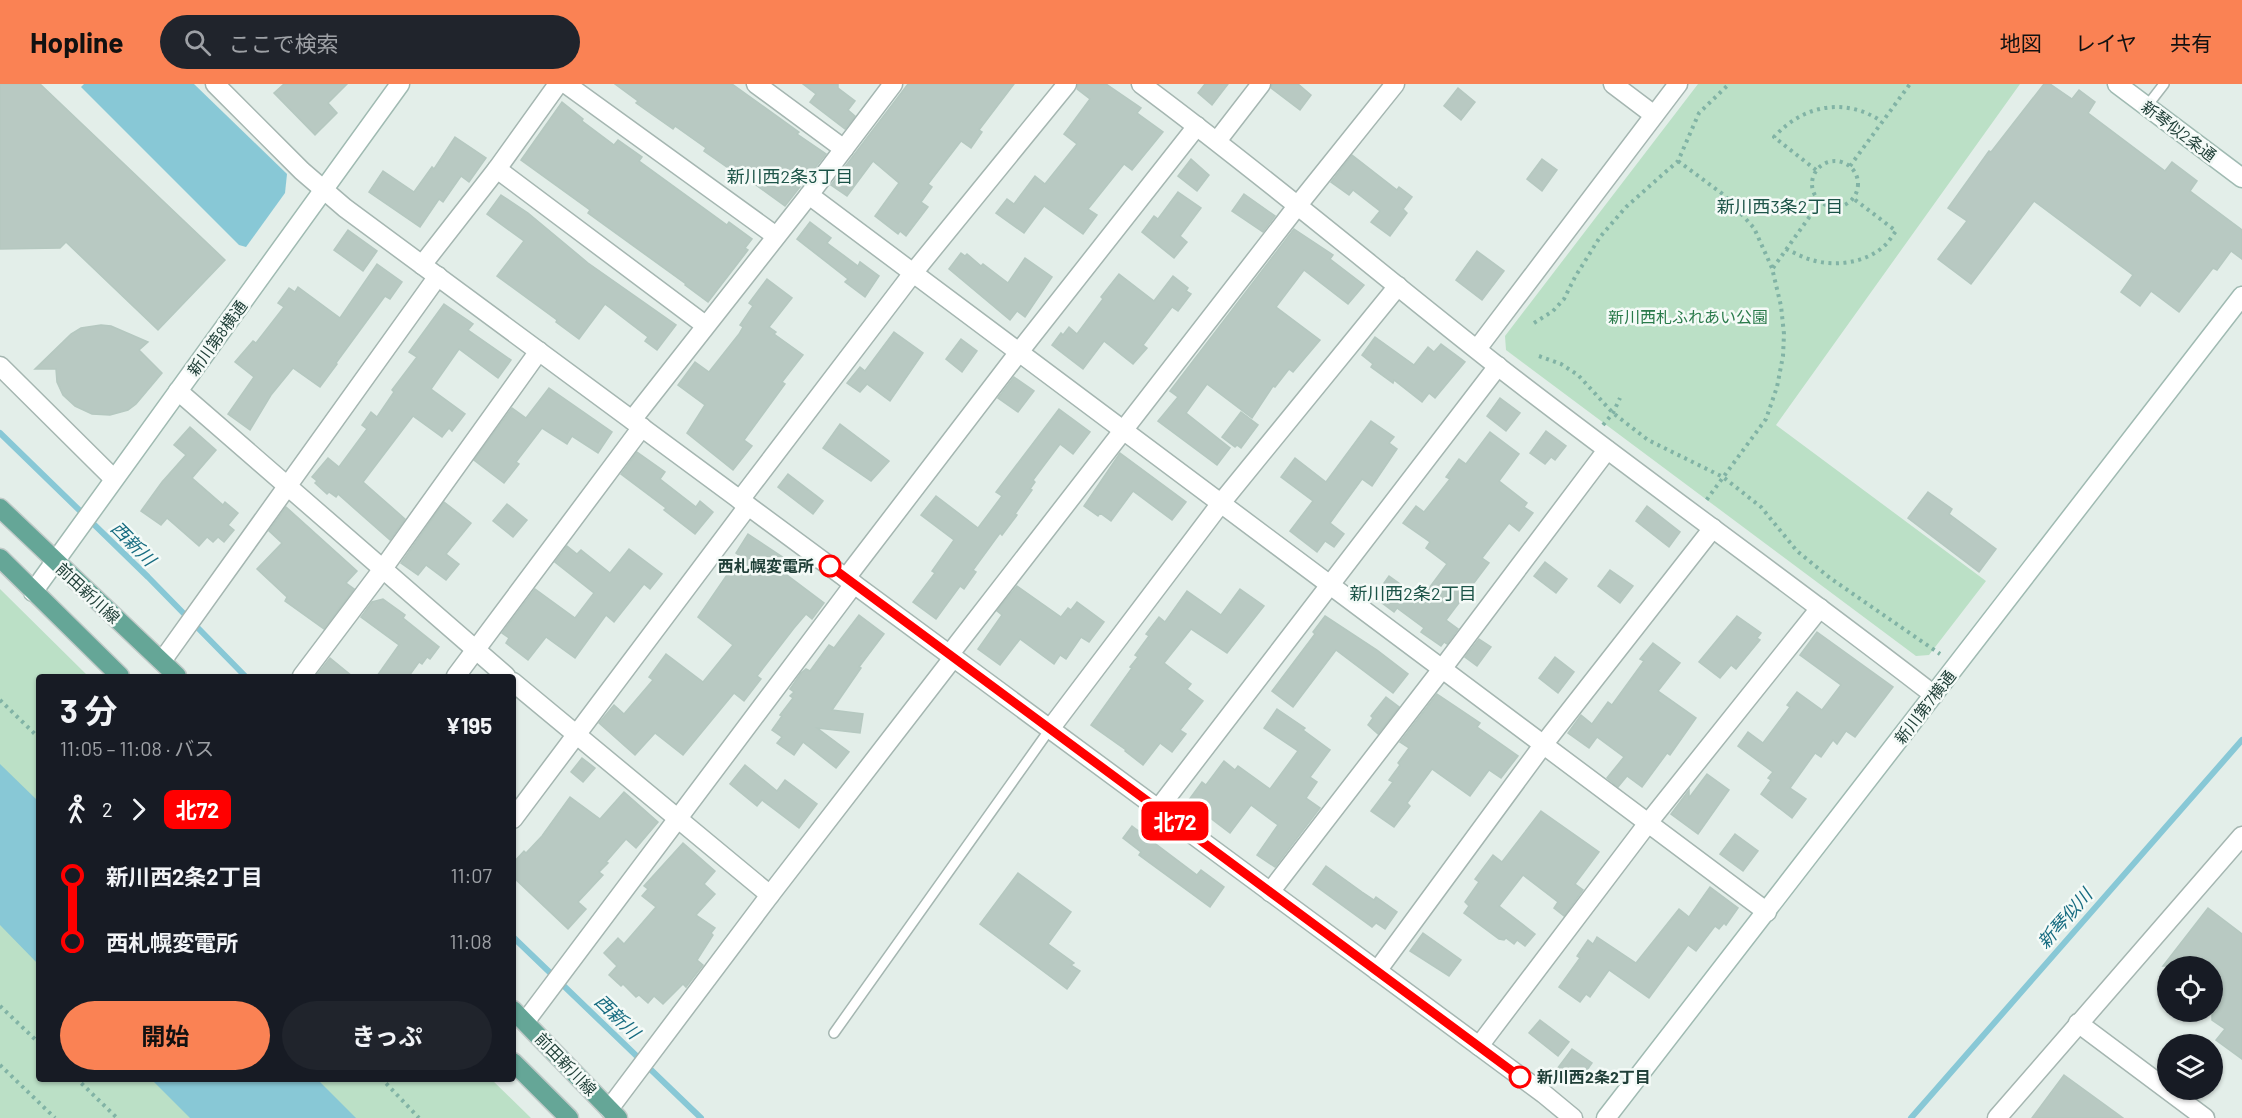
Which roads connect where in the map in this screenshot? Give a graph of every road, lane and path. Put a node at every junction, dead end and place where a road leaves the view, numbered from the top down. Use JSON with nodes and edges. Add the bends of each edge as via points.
{"nodes":[{"id":1,"x":215,"y":84,"type":"edge"},
{"id":2,"x":558,"y":84,"type":"edge"},
{"id":3,"x":566,"y":84,"type":"edge"},
{"id":4,"x":756,"y":84,"type":"edge"},
{"id":5,"x":893,"y":84,"type":"edge"},
{"id":6,"x":1066,"y":84,"type":"edge"},
{"id":7,"x":1141,"y":84,"type":"edge"},
{"id":8,"x":1261,"y":84,"type":"edge"},
{"id":9,"x":1395,"y":84,"type":"edge"},
{"id":10,"x":1613,"y":84,"type":"edge"},
{"id":11,"x":1678,"y":84,"type":"edge"},
{"id":12,"x":1730,"y":84,"type":"edge"},
{"id":13,"x":1910,"y":84,"type":"edge"},
{"id":14,"x":2117,"y":84,"type":"edge"},
{"id":15,"x":2164,"y":84,"type":"edge"},
{"id":16,"x":396,"y":86,"type":"edge"},
{"id":17,"x":2147,"y":106,"type":"junction"},
{"id":18,"x":1654,"y":115,"type":"junction"},
{"id":19,"x":1881,"y":121,"type":"junction"},
{"id":20,"x":1197,"y":126,"type":"junction"},
{"id":21,"x":1217,"y":141,"type":"junction"},
{"id":22,"x":844,"y":149,"type":"junction"},
{"id":23,"x":1678,"y":161,"type":"junction"},
{"id":24,"x":1850,"y":166,"type":"junction"},
{"id":25,"x":496,"y":169,"type":"junction"},
{"id":26,"x":1816,"y":170,"type":"junction"},
{"id":27,"x":2242,"y":178,"type":"edge"},
{"id":28,"x":323,"y":191,"type":"junction"},
{"id":29,"x":809,"y":195,"type":"junction"},
{"id":30,"x":1854,"y":199,"type":"junction"},
{"id":31,"x":1820,"y":202,"type":"junction"},
{"id":32,"x":1298,"y":205,"type":"junction"},
{"id":33,"x":776,"y":236,"type":"junction"},
{"id":34,"x":1786,"y":249,"type":"junction"},
{"id":35,"x":422,"y":265,"type":"junction"},
{"id":36,"x":1772,"y":268,"type":"junction"},
{"id":37,"x":914,"y":273,"type":"junction"},
{"id":38,"x":438,"y":276,"type":"junction"},
{"id":39,"x":1398,"y":286,"type":"junction"},
{"id":40,"x":2242,"y":296,"type":"edge"},
{"id":41,"x":1534,"y":323,"type":"dead end"},
{"id":42,"x":705,"y":325,"type":"junction"},
{"id":43,"x":1476,"y":349,"type":"junction"},
{"id":44,"x":539,"y":351,"type":"junction"},
{"id":45,"x":1019,"y":352,"type":"junction"},
{"id":46,"x":1539,"y":356,"type":"dead end"},
{"id":47,"x":0,"y":366,"type":"edge"},
{"id":48,"x":1498,"y":366,"type":"junction"},
{"id":49,"x":178,"y":391,"type":"junction"},
{"id":50,"x":1620,"y":398,"type":"dead end"},
{"id":51,"x":1613,"y":413,"type":"junction"},
{"id":52,"x":637,"y":423,"type":"junction"},
{"id":53,"x":1600,"y":428,"type":"dead end"},
{"id":54,"x":1123,"y":430,"type":"junction"},
{"id":55,"x":1607,"y":450,"type":"junction"},
{"id":56,"x":1723,"y":477,"type":"junction"},
{"id":57,"x":114,"y":479,"type":"junction"},
{"id":58,"x":286,"y":486,"type":"junction"},
{"id":59,"x":744,"y":503,"type":"junction"},
{"id":60,"x":1221,"y":503,"type":"junction"},
{"id":61,"x":1703,"y":505,"type":"dead end"},
{"id":62,"x":0,"y":508,"type":"edge"},
{"id":63,"x":1713,"y":528,"type":"junction"},
{"id":64,"x":0,"y":558,"type":"edge"},
{"id":65,"x":55,"y":562,"type":"junction"},
{"id":66,"x":382,"y":570,"type":"junction"},
{"id":67,"x":850,"y":581,"type":"junction"},
{"id":68,"x":1331,"y":586,"type":"junction"},
{"id":69,"x":33,"y":592,"type":"junction"},
{"id":70,"x":1820,"y":608,"type":"junction"},
{"id":71,"x":475,"y":651,"type":"junction"},
{"id":72,"x":1940,"y":654,"type":"dead end"},
{"id":73,"x":951,"y":656,"type":"junction"},
{"id":74,"x":162,"y":661,"type":"junction"},
{"id":75,"x":1442,"y":669,"type":"junction"},
{"id":76,"x":118,"y":674,"type":"edge"},
{"id":77,"x":175,"y":674,"type":"edge"},
{"id":78,"x":304,"y":674,"type":"edge"},
{"id":79,"x":458,"y":674,"type":"edge"},
{"id":80,"x":504,"y":674,"type":"edge"},
{"id":81,"x":516,"y":685,"type":"edge"},
{"id":82,"x":1935,"y":695,"type":"junction"},
{"id":83,"x":0,"y":700,"type":"edge"},
{"id":84,"x":1050,"y":729,"type":"junction"},
{"id":85,"x":575,"y":734,"type":"junction"},
{"id":86,"x":36,"y":735,"type":"edge"},
{"id":87,"x":1544,"y":745,"type":"junction"},
{"id":88,"x":1158,"y":809,"type":"junction"},
{"id":89,"x":516,"y":815,"type":"edge"},
{"id":90,"x":677,"y":817,"type":"junction"},
{"id":91,"x":1648,"y":823,"type":"junction"},
{"id":92,"x":2242,"y":836,"type":"edge"},
{"id":93,"x":1270,"y":892,"type":"junction"},
{"id":94,"x":770,"y":895,"type":"junction"},
{"id":95,"x":1767,"y":912,"type":"junction"},
{"id":96,"x":1377,"y":971,"type":"junction"},
{"id":97,"x":0,"y":1006,"type":"edge"},
{"id":98,"x":519,"y":1016,"type":"edge"},
{"id":99,"x":2078,"y":1023,"type":"junction"},
{"id":100,"x":834,"y":1033,"type":"dead end"},
{"id":101,"x":36,"y":1040,"type":"edge"},
{"id":102,"x":1479,"y":1046,"type":"junction"},
{"id":103,"x":0,"y":1065,"type":"edge"},
{"id":104,"x":516,"y":1065,"type":"edge"},
{"id":105,"x":80,"y":1082,"type":"edge"},
{"id":106,"x":385,"y":1082,"type":"edge"},
{"id":107,"x":614,"y":1114,"type":"edge"},
{"id":108,"x":55,"y":1118,"type":"edge"},
{"id":109,"x":117,"y":1118,"type":"edge"},
{"id":110,"x":419,"y":1118,"type":"edge"},
{"id":111,"x":569,"y":1118,"type":"edge"},
{"id":112,"x":1573,"y":1118,"type":"edge"},
{"id":113,"x":1606,"y":1118,"type":"edge"},
{"id":114,"x":1997,"y":1118,"type":"edge"},
{"id":115,"x":2205,"y":1118,"type":"edge"}],
"edges":[{"from":1,"to":28,"type":"street"},
{"from":2,"to":25,"type":"street"},
{"from":3,"to":33,"type":"street"},
{"from":4,"to":22,"type":"street"},
{"from":5,"to":22,"type":"street"},
{"from":6,"to":37,"type":"street"},
{"from":7,"to":20,"type":"street"},
{"from":8,"to":21,"type":"street"},
{"from":9,"to":32,"type":"street"},
{"from":10,"to":18,"type":"street"},
{"from":11,"to":18,"type":"street"},
{"from":12,"to":23,"type":"path","via":[[1699,113]]},
{"from":13,"to":19,"type":"path"},
{"from":14,"to":17,"type":"street","name":"新琴似2条通"},
{"from":15,"to":17,"type":"lane"},
{"from":16,"to":28,"type":"street","name":"新川第8横通"},
{"from":17,"to":27,"type":"street","name":"新琴似2条通"},
{"from":18,"to":43,"type":"street"},
{"from":19,"to":24,"type":"path"},
{"from":19,"to":26,"type":"path","via":[[1864,111],[1839,106],[1818,109],[1785,124],[1774,136]]},
{"from":20,"to":21,"type":"street"},
{"from":20,"to":45,"type":"street"},
{"from":21,"to":32,"type":"street"},
{"from":22,"to":29,"type":"street"},
{"from":23,"to":36,"type":"path","via":[[1724,195],[1754,228]]},
{"from":23,"to":41,"type":"path","via":[[1626,207],[1600,237],[1564,299]]},
{"from":24,"to":26,"type":"path","via":[[1839,161],[1826,162]]},
{"from":24,"to":30,"type":"path","via":[[1857,175]]},
{"from":25,"to":35,"type":"street"},
{"from":25,"to":42,"type":"street"},
{"from":26,"to":31,"type":"path","via":[[1814,193]]},
{"from":28,"to":35,"type":"street"},
{"from":28,"to":49,"type":"street","name":"新川第8横通"},
{"from":29,"to":33,"type":"street"},
{"from":29,"to":37,"type":"street"},
{"from":30,"to":31,"type":"path","via":[[1844,206]]},
{"from":30,"to":34,"type":"path","via":[[1896,231],[1885,246],[1854,261],[1838,263],[1812,260]]},
{"from":31,"to":34,"type":"path"},
{"from":32,"to":39,"type":"street"},
{"from":32,"to":54,"type":"street"},
{"from":33,"to":42,"type":"street"},
{"from":34,"to":36,"type":"path"},
{"from":35,"to":38,"type":"street"},
{"from":36,"to":56,"type":"path","via":[[1784,334],[1777,387],[1766,419]]},
{"from":37,"to":45,"type":"street"},
{"from":37,"to":59,"type":"street"},
{"from":38,"to":44,"type":"street"},
{"from":38,"to":58,"type":"street"},
{"from":39,"to":43,"type":"street"},
{"from":39,"to":60,"type":"street"},
{"from":40,"to":82,"type":"street","name":"新川第7横通"},
{"from":42,"to":52,"type":"street"},
{"from":43,"to":48,"type":"street"},
{"from":44,"to":52,"type":"street"},
{"from":44,"to":66,"type":"street"},
{"from":45,"to":54,"type":"street"},
{"from":45,"to":67,"type":"street"},
{"from":46,"to":51,"type":"path","via":[[1578,375]]},
{"from":47,"to":57,"type":"street"},
{"from":48,"to":55,"type":"street"},
{"from":48,"to":68,"type":"street"},
{"from":49,"to":57,"type":"street","name":"新川第8横通"},
{"from":49,"to":58,"type":"street"},
{"from":50,"to":51,"type":"path"},
{"from":51,"to":53,"type":"path"},
{"from":51,"to":56,"type":"path","via":[[1648,440]]},
{"from":52,"to":59,"type":"street"},
{"from":52,"to":71,"type":"street"},
{"from":54,"to":60,"type":"street"},
{"from":54,"to":73,"type":"street"},
{"from":55,"to":63,"type":"street"},
{"from":55,"to":75,"type":"street"},
{"from":56,"to":61,"type":"path"},
{"from":56,"to":72,"type":"path","via":[[1761,507],[1805,558]]},
{"from":57,"to":65,"type":"street","name":"新川第8横通"},
{"from":58,"to":66,"type":"street"},
{"from":58,"to":74,"type":"street"},
{"from":59,"to":67,"type":"street"},
{"from":59,"to":85,"type":"street"},
{"from":60,"to":68,"type":"street"},
{"from":60,"to":84,"type":"street"},
{"from":62,"to":65,"type":"main road","name":"前田新川線"},
{"from":63,"to":70,"type":"street"},
{"from":63,"to":87,"type":"street"},
{"from":64,"to":69,"type":"main road"},
{"from":65,"to":69,"type":"street","name":"新川第8横通"},
{"from":65,"to":74,"type":"main road","name":"前田新川線"},
{"from":66,"to":71,"type":"street"},
{"from":66,"to":78,"type":"street"},
{"from":67,"to":73,"type":"street"},
{"from":67,"to":90,"type":"street"},
{"from":68,"to":75,"type":"street"},
{"from":68,"to":88,"type":"street"},
{"from":69,"to":76,"type":"main road"},
{"from":70,"to":82,"type":"street"},
{"from":70,"to":91,"type":"street"},
{"from":71,"to":79,"type":"street"},
{"from":71,"to":80,"type":"street"},
{"from":73,"to":84,"type":"street"},
{"from":73,"to":94,"type":"street"},
{"from":74,"to":77,"type":"main road","name":"前田新川線"},
{"from":75,"to":87,"type":"street"},
{"from":75,"to":93,"type":"street"},
{"from":81,"to":85,"type":"street"},
{"from":82,"to":95,"type":"street","name":"新川第7横通"},
{"from":83,"to":86,"type":"path"},
{"from":84,"to":88,"type":"street"},
{"from":84,"to":100,"type":"lane"},
{"from":85,"to":89,"type":"street"},
{"from":85,"to":90,"type":"street"},
{"from":87,"to":91,"type":"street"},
{"from":87,"to":96,"type":"street"},
{"from":88,"to":93,"type":"street"},
{"from":90,"to":94,"type":"street"},
{"from":90,"to":98,"type":"street","via":[[550,988]]},
{"from":91,"to":95,"type":"street"},
{"from":91,"to":102,"type":"street"},
{"from":92,"to":99,"type":"street"},
{"from":93,"to":96,"type":"street"},
{"from":94,"to":107,"type":"street","via":[[634,1077]]},
{"from":95,"to":113,"type":"street","name":"新川第7横通"},
{"from":96,"to":102,"type":"street"},
{"from":97,"to":101,"type":"path"},
{"from":98,"to":107,"type":"main road","name":"前田新川線"},
{"from":99,"to":114,"type":"street"},
{"from":99,"to":115,"type":"street"},
{"from":102,"to":112,"type":"street"},
{"from":103,"to":108,"type":"path"},
{"from":104,"to":111,"type":"main road"},
{"from":105,"to":109,"type":"path"},
{"from":106,"to":110,"type":"path"}]}
